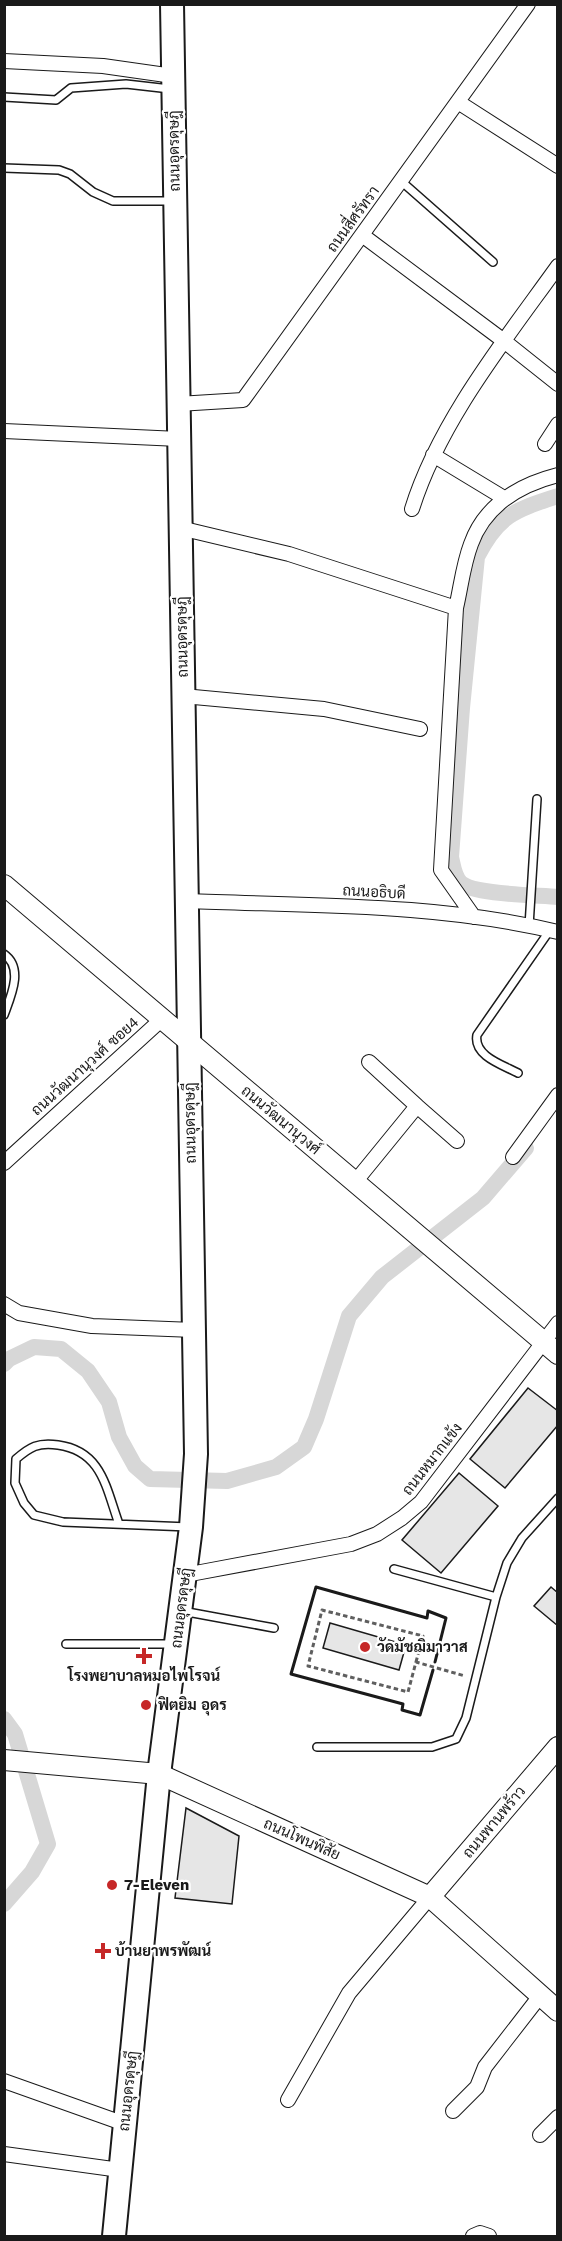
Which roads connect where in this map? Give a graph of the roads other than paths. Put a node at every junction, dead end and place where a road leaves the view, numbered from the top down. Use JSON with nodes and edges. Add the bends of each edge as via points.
{"nodes":[{"id":1,"x":172,"y":4,"type":"edge"},
{"id":2,"x":528,"y":4,"type":"edge"},
{"id":3,"x":4,"y":61,"type":"edge"},
{"id":4,"x":173,"y":82,"type":"junction"},
{"id":5,"x":4,"y":97,"type":"edge"},
{"id":6,"x":458,"y":102,"type":"junction"},
{"id":7,"x":558,"y":166,"type":"edge"},
{"id":8,"x":4,"y":168,"type":"edge"},
{"id":9,"x":401,"y":181,"type":"junction"},
{"id":10,"x":175,"y":201,"type":"junction"},
{"id":11,"x":362,"y":235,"type":"junction"},
{"id":12,"x":494,"y":262,"type":"dead end"},
{"id":13,"x":558,"y":266,"type":"edge"},
{"id":14,"x":504,"y":341,"type":"junction"},
{"id":15,"x":558,"y":384,"type":"edge"},
{"id":16,"x":178,"y":404,"type":"junction"},
{"id":17,"x":558,"y":424,"type":"edge"},
{"id":18,"x":4,"y":431,"type":"edge"},
{"id":19,"x":179,"y":439,"type":"junction"},
{"id":20,"x":545,"y":444,"type":"dead end"},
{"id":21,"x":433,"y":455,"type":"junction"},
{"id":22,"x":558,"y":474,"type":"edge"},
{"id":23,"x":504,"y":498,"type":"junction"},
{"id":24,"x":412,"y":509,"type":"dead end"},
{"id":25,"x":180,"y":528,"type":"junction"},
{"id":26,"x":456,"y":608,"type":"junction"},
{"id":27,"x":183,"y":696,"type":"junction"},
{"id":28,"x":420,"y":729,"type":"dead end"},
{"id":29,"x":537,"y":799,"type":"dead end"},
{"id":30,"x":4,"y":885,"type":"edge"},
{"id":31,"x":187,"y":901,"type":"junction"},
{"id":32,"x":474,"y":917,"type":"junction"},
{"id":33,"x":529,"y":926,"type":"junction"},
{"id":34,"x":554,"y":931,"type":"edge"},
{"id":35,"x":4,"y":954,"type":"edge"},
{"id":36,"x":4,"y":1015,"type":"edge"},
{"id":37,"x":162,"y":1019,"type":"junction"},
{"id":38,"x":189,"y":1044,"type":"junction"},
{"id":39,"x":369,"y":1062,"type":"dead end"},
{"id":40,"x":518,"y":1073,"type":"dead end"},
{"id":41,"x":558,"y":1095,"type":"edge"},
{"id":42,"x":417,"y":1106,"type":"junction"},
{"id":43,"x":458,"y":1141,"type":"dead end"},
{"id":44,"x":513,"y":1157,"type":"dead end"},
{"id":45,"x":4,"y":1163,"type":"edge"},
{"id":46,"x":355,"y":1182,"type":"junction"},
{"id":47,"x":4,"y":1304,"type":"edge"},
{"id":48,"x":558,"y":1323,"type":"edge"},
{"id":49,"x":194,"y":1330,"type":"junction"},
{"id":50,"x":542,"y":1341,"type":"junction"},
{"id":51,"x":558,"y":1354,"type":"edge"},
{"id":52,"x":558,"y":1498,"type":"edge"},
{"id":53,"x":119,"y":1524,"type":"junction"},
{"id":54,"x":191,"y":1527,"type":"junction"},
{"id":55,"x":394,"y":1569,"type":"dead end"},
{"id":56,"x":185,"y":1575,"type":"junction"},
{"id":57,"x":496,"y":1596,"type":"junction"},
{"id":58,"x":180,"y":1611,"type":"junction"},
{"id":59,"x":274,"y":1628,"type":"dead end"},
{"id":60,"x":66,"y":1644,"type":"dead end"},
{"id":61,"x":176,"y":1644,"type":"junction"},
{"id":62,"x":317,"y":1747,"type":"dead end"},
{"id":63,"x":558,"y":1747,"type":"edge"},
{"id":64,"x":4,"y":1760,"type":"edge"},
{"id":65,"x":159,"y":1774,"type":"junction"},
{"id":66,"x":430,"y":1897,"type":"junction"},
{"id":67,"x":540,"y":1996,"type":"junction"},
{"id":68,"x":558,"y":2012,"type":"edge"},
{"id":69,"x":4,"y":2081,"type":"edge"},
{"id":70,"x":288,"y":2100,"type":"dead end"},
{"id":71,"x":453,"y":2110,"type":"dead end"},
{"id":72,"x":558,"y":2117,"type":"edge"},
{"id":73,"x":125,"y":2124,"type":"junction"},
{"id":74,"x":540,"y":2135,"type":"dead end"},
{"id":75,"x":4,"y":2154,"type":"edge"},
{"id":76,"x":120,"y":2170,"type":"junction"},
{"id":77,"x":114,"y":2236,"type":"edge"},
{"id":78,"x":473,"y":2236,"type":"edge"},
{"id":79,"x":489,"y":2236,"type":"edge"}],
"edges":[{"from":1,"to":4,"type":"main road","name":"ถนนอุดรดุษฎี"},
{"from":2,"to":6,"type":"street","name":"ถนนสี่ศรัทรา"},
{"from":3,"to":4,"type":"street","via":[[103,66]]},
{"from":4,"to":5,"type":"lane","via":[[71,88],[56,100]]},
{"from":4,"to":10,"type":"main road","name":"ถนนอุดรดุษฎี"},
{"from":6,"to":7,"type":"street"},
{"from":6,"to":9,"type":"street","name":"ถนนสี่ศรัทรา"},
{"from":8,"to":10,"type":"lane","via":[[59,170],[113,201]]},
{"from":9,"to":11,"type":"street","name":"ถนนสี่ศรัทรา"},
{"from":9,"to":12,"type":"lane"},
{"from":10,"to":16,"type":"main road","name":"ถนนอุดรดุษฎี"},
{"from":11,"to":14,"type":"street"},
{"from":11,"to":16,"type":"street","name":"ถนนสี่ศรัทรา","via":[[243,400]]},
{"from":13,"to":14,"type":"street"},
{"from":14,"to":15,"type":"street"},
{"from":14,"to":21,"type":"street"},
{"from":16,"to":19,"type":"main road","name":"ถนนอุดรดุษฎี"},
{"from":17,"to":20,"type":"street"},
{"from":18,"to":19,"type":"street"},
{"from":19,"to":25,"type":"main road","name":"ถนนอุดรดุษฎี"},
{"from":21,"to":23,"type":"street"},
{"from":21,"to":24,"type":"street"},
{"from":22,"to":23,"type":"street","via":[[525,485]]},
{"from":23,"to":26,"type":"street","via":[[481,523],[471,544]]},
{"from":25,"to":26,"type":"street","via":[[289,554]]},
{"from":25,"to":27,"type":"main road","name":"ถนนอุดรดุษฎี"},
{"from":26,"to":32,"type":"street","via":[[441,870]]},
{"from":27,"to":28,"type":"street","via":[[324,709]]},
{"from":27,"to":31,"type":"main road","name":"ถนนอุดรดุษฎี"},
{"from":29,"to":33,"type":"lane"},
{"from":30,"to":37,"type":"street","name":"ถนนวัฒนานุวงศ์"},
{"from":31,"to":32,"type":"street","name":"ถนนอธิบดี","via":[[392,909]]},
{"from":31,"to":38,"type":"main road","name":"ถนนอุดรดุษฎี"},
{"from":32,"to":33,"type":"street","name":"ถนนอธิบดี"},
{"from":33,"to":34,"type":"street","name":"ถนนอธิบดี"},
{"from":34,"to":40,"type":"lane","via":[[477,1035],[481,1053]]},
{"from":35,"to":36,"type":"lane","via":[[11,959],[15,977]]},
{"from":37,"to":38,"type":"street","name":"ถนนวัฒนานุวงศ์"},
{"from":37,"to":45,"type":"street","name":"ถนนวัฒนานุวงศ์ ซอย4"},
{"from":38,"to":46,"type":"street","name":"ถนนวัฒนานุวงศ์"},
{"from":38,"to":49,"type":"main road","name":"ถนนอุดรดุษฎี"},
{"from":39,"to":42,"type":"street"},
{"from":41,"to":44,"type":"street"},
{"from":42,"to":43,"type":"street"},
{"from":42,"to":46,"type":"street"},
{"from":46,"to":50,"type":"street","name":"ถนนวัฒนานุวงศ์"},
{"from":47,"to":49,"type":"street","via":[[20,1313],[92,1326]]},
{"from":48,"to":50,"type":"street","name":"ถนนหมากแข้ง"},
{"from":49,"to":54,"type":"main road","name":"ถนนอุดรดุษฎี","via":[[196,1454]]},
{"from":50,"to":51,"type":"street","name":"ถนนวัฒนานุวงศ์"},
{"from":50,"to":56,"type":"street","name":"ถนนหมากแข้ง","via":[[421,1502],[402,1518],[351,1544]]},
{"from":52,"to":57,"type":"lane","via":[[522,1538]]},
{"from":53,"to":53,"type":"lane","via":[[63,1522],[34,1515],[15,1483],[16,1459],[31,1446],[54,1444],[87,1454],[101,1475]]},
{"from":53,"to":54,"type":"lane"},
{"from":54,"to":56,"type":"main road","name":"ถนนอุดรดุษฎี"},
{"from":55,"to":57,"type":"lane"},
{"from":56,"to":58,"type":"main road","name":"ถนนอุดรดุษฎี"},
{"from":57,"to":62,"type":"lane","via":[[466,1718],[456,1739],[432,1747]]},
{"from":58,"to":59,"type":"lane"},
{"from":58,"to":61,"type":"main road","name":"ถนนอุดรดุษฎี"},
{"from":60,"to":61,"type":"lane"},
{"from":61,"to":65,"type":"main road","name":"ถนนอุดรดุษฎี"},
{"from":63,"to":66,"type":"street","name":"ถนนพานพร้าว"},
{"from":64,"to":65,"type":"street","name":"ถนนโพนพิสัย"},
{"from":65,"to":66,"type":"street","name":"ถนนโพนพิสัย"},
{"from":65,"to":73,"type":"main road","name":"ถนนอุดรดุษฎี"},
{"from":66,"to":67,"type":"street","name":"ถนนโพนพิสัย"},
{"from":66,"to":70,"type":"street","via":[[349,1993]]},
{"from":67,"to":68,"type":"street","name":"ถนนโพนพิสัย"},
{"from":67,"to":71,"type":"street","via":[[485,2067],[477,2087]]},
{"from":69,"to":73,"type":"street"},
{"from":72,"to":74,"type":"street"},
{"from":73,"to":76,"type":"main road","name":"ถนนอุดรดุษฎี"},
{"from":75,"to":76,"type":"street"},
{"from":76,"to":77,"type":"main road","name":"ถนนอุดรดุษฎี"},
{"from":78,"to":79,"type":"street"}]}
